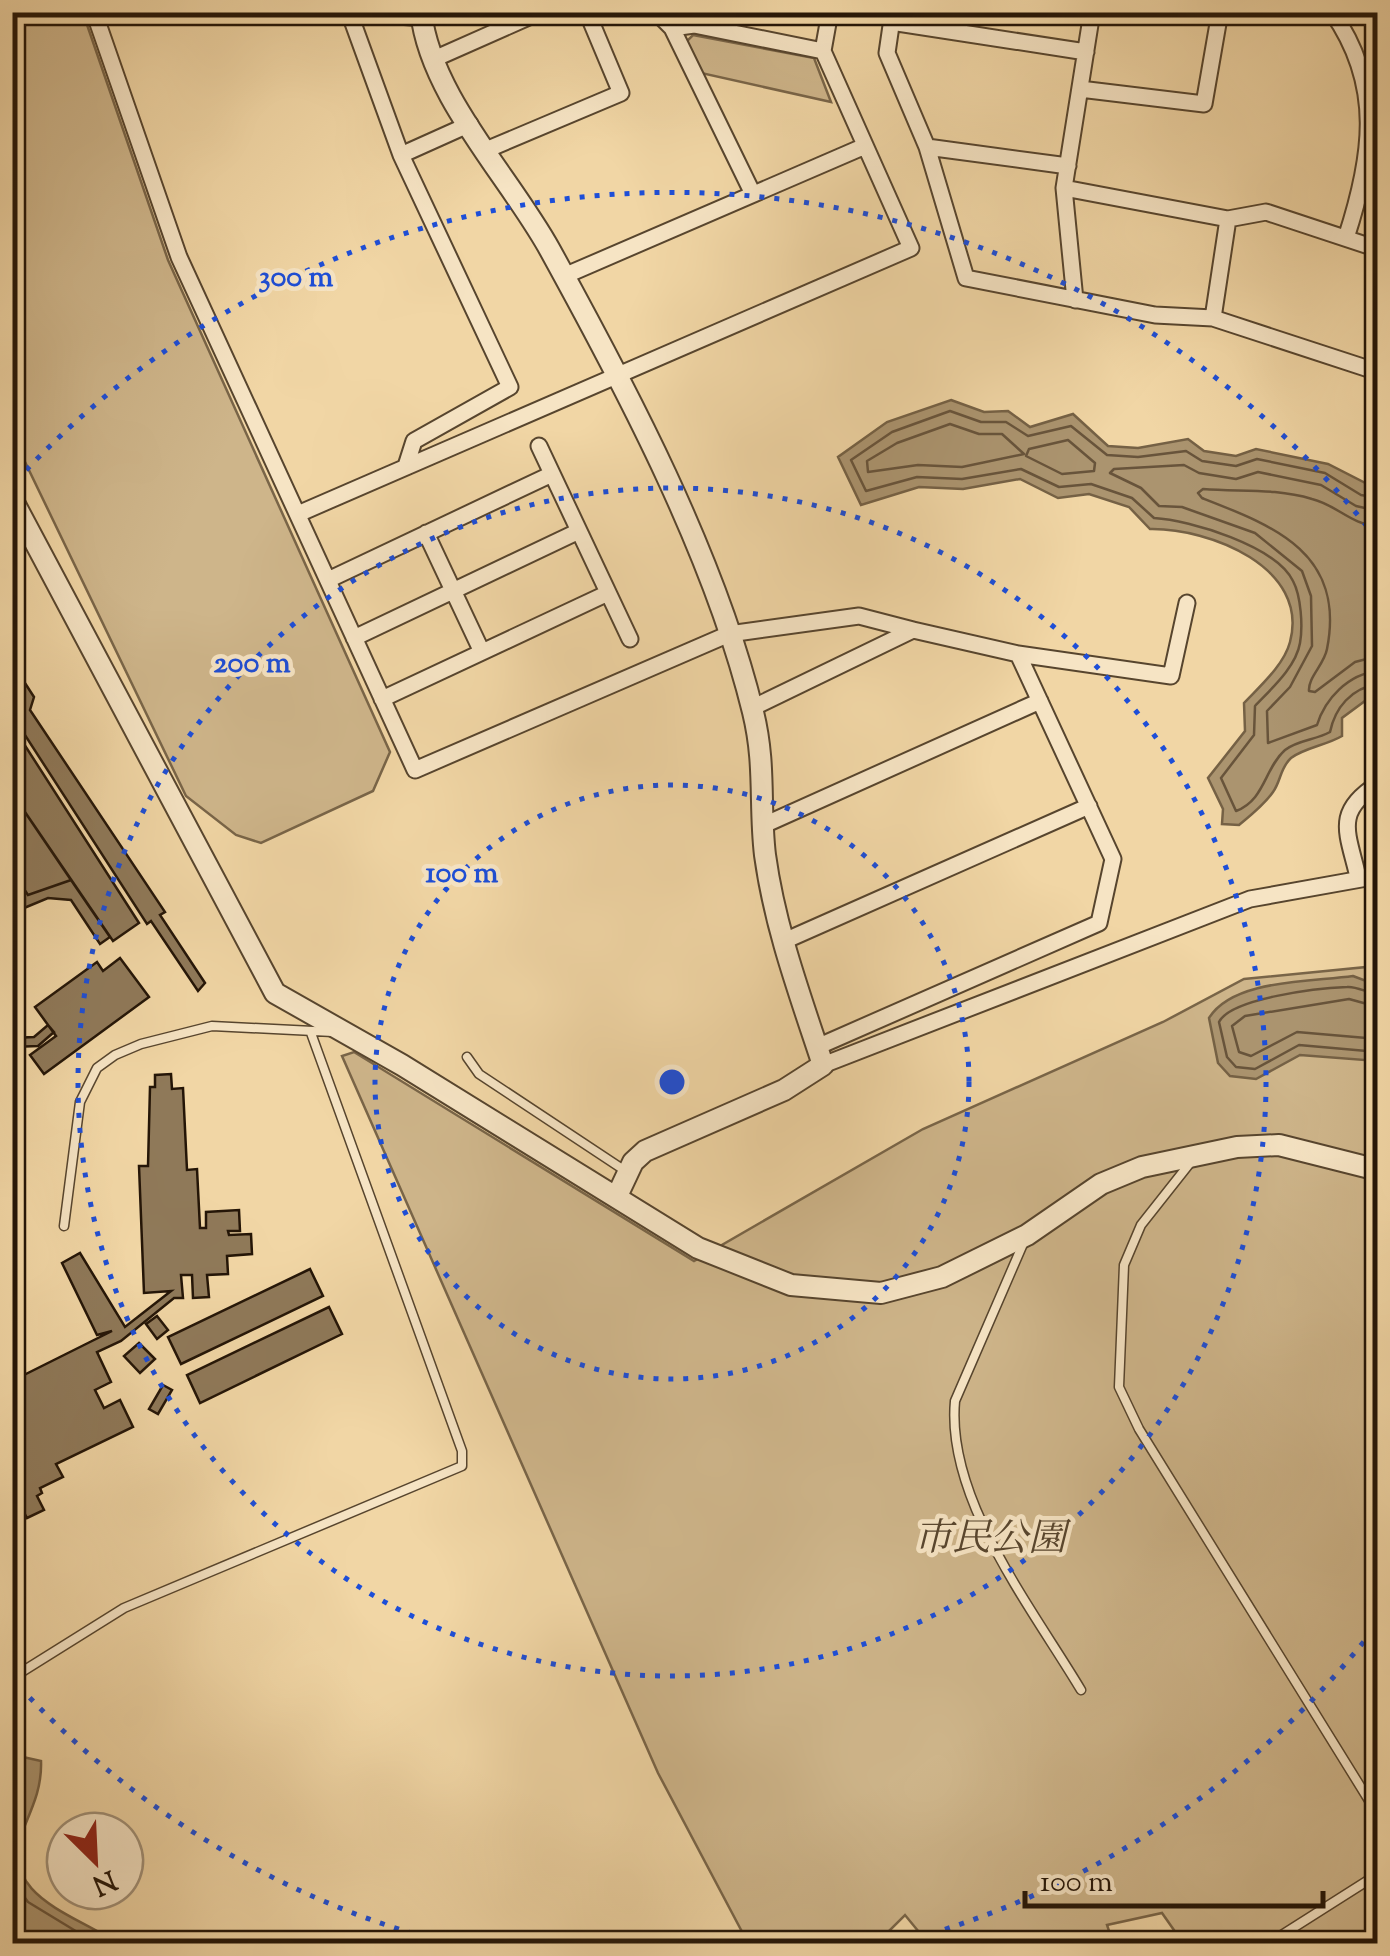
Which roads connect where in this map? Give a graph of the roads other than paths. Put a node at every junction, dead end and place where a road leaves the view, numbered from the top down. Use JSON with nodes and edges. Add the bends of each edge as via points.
{"nodes":[{"id":1,"x":94,"y":12,"type":"edge"},
{"id":2,"x":350,"y":12,"type":"edge"},
{"id":3,"x":540,"y":12,"type":"edge"},
{"id":4,"x":587,"y":12,"type":"edge"},
{"id":5,"x":656,"y":12,"type":"edge"},
{"id":6,"x":830,"y":12,"type":"edge"},
{"id":7,"x":1092,"y":12,"type":"edge"},
{"id":8,"x":1220,"y":12,"type":"edge"},
{"id":9,"x":1332,"y":12,"type":"edge"},
{"id":10,"x":422,"y":15,"type":"edge"},
{"id":11,"x":892,"y":17,"type":"edge"},
{"id":12,"x":696,"y":19,"type":"edge"},
{"id":13,"x":672,"y":28,"type":"junction"},
{"id":14,"x":823,"y":52,"type":"junction"},
{"id":15,"x":1086,"y":52,"type":"junction"},
{"id":16,"x":434,"y":59,"type":"junction"},
{"id":17,"x":1080,"y":89,"type":"junction"},
{"id":18,"x":470,"y":124,"type":"junction"},
{"id":19,"x":865,"y":146,"type":"junction"},
{"id":20,"x":927,"y":147,"type":"junction"},
{"id":21,"x":486,"y":150,"type":"junction"},
{"id":22,"x":401,"y":154,"type":"junction"},
{"id":23,"x":1068,"y":166,"type":"junction"},
{"id":24,"x":1064,"y":188,"type":"junction"},
{"id":25,"x":753,"y":194,"type":"junction"},
{"id":26,"x":1228,"y":219,"type":"junction"},
{"id":27,"x":1346,"y":238,"type":"junction"},
{"id":28,"x":1378,"y":249,"type":"edge"},
{"id":29,"x":564,"y":276,"type":"junction"},
{"id":30,"x":1075,"y":300,"type":"junction"},
{"id":31,"x":1214,"y":318,"type":"junction"},
{"id":32,"x":1378,"y":372,"type":"edge"},
{"id":33,"x":617,"y":373,"type":"junction"},
{"id":34,"x":539,"y":446,"type":"dead end"},
{"id":35,"x":406,"y":466,"type":"junction"},
{"id":36,"x":552,"y":474,"type":"junction"},
{"id":37,"x":12,"y":499,"type":"edge"},
{"id":38,"x":298,"y":514,"type":"junction"},
{"id":39,"x":579,"y":531,"type":"junction"},
{"id":40,"x":426,"y":533,"type":"junction"},
{"id":41,"x":328,"y":580,"type":"junction"},
{"id":42,"x":452,"y":591,"type":"junction"},
{"id":43,"x":608,"y":593,"type":"junction"},
{"id":44,"x":1187,"y":603,"type":"dead end"},
{"id":45,"x":913,"y":630,"type":"junction"},
{"id":46,"x":729,"y":634,"type":"junction"},
{"id":47,"x":354,"y":638,"type":"junction"},
{"id":48,"x":630,"y":639,"type":"dead end"},
{"id":49,"x":482,"y":652,"type":"junction"},
{"id":50,"x":1018,"y":654,"type":"junction"},
{"id":51,"x":382,"y":699,"type":"junction"},
{"id":52,"x":1040,"y":701,"type":"junction"},
{"id":53,"x":752,"y":708,"type":"junction"},
{"id":54,"x":1378,"y":784,"type":"edge"},
{"id":55,"x":1089,"y":806,"type":"junction"},
{"id":56,"x":764,"y":825,"type":"junction"},
{"id":57,"x":1378,"y":876,"type":"edge"},
{"id":58,"x":1358,"y":877,"type":"junction"},
{"id":59,"x":782,"y":942,"type":"junction"},
{"id":60,"x":348,"y":1032,"type":"junction"},
{"id":61,"x":310,"y":1034,"type":"junction"},
{"id":62,"x":820,"y":1056,"type":"junction"},
{"id":63,"x":467,"y":1057,"type":"dead end"},
{"id":64,"x":1196,"y":1156,"type":"junction"},
{"id":65,"x":1378,"y":1170,"type":"edge"},
{"id":66,"x":628,"y":1172,"type":"junction"},
{"id":67,"x":617,"y":1196,"type":"junction"},
{"id":68,"x":64,"y":1226,"type":"dead end"},
{"id":69,"x":1027,"y":1235,"type":"junction"},
{"id":70,"x":12,"y":1678,"type":"edge"},
{"id":71,"x":1081,"y":1690,"type":"dead end"},
{"id":72,"x":1378,"y":1816,"type":"edge"},
{"id":73,"x":1378,"y":1874,"type":"edge"},
{"id":74,"x":1274,"y":1940,"type":"dead end"}],
"edges":[{"from":1,"to":38,"type":"street","via":[[178,257]]},
{"from":2,"to":10,"type":"street"},
{"from":2,"to":22,"type":"street"},
{"from":3,"to":16,"type":"street"},
{"from":4,"to":21,"type":"street","via":[[621,92]]},
{"from":5,"to":13,"type":"street"},
{"from":6,"to":14,"type":"street"},
{"from":7,"to":15,"type":"street"},
{"from":8,"to":17,"type":"street","via":[[1204,104]]},
{"from":9,"to":27,"type":"street","via":[[1358,65],[1372,138]]},
{"from":10,"to":16,"type":"street"},
{"from":11,"to":15,"type":"street"},
{"from":11,"to":20,"type":"street","via":[[887,52]]},
{"from":12,"to":13,"type":"street"},
{"from":12,"to":14,"type":"street"},
{"from":13,"to":25,"type":"street"},
{"from":14,"to":19,"type":"street"},
{"from":15,"to":17,"type":"street"},
{"from":16,"to":18,"type":"street"},
{"from":17,"to":23,"type":"street"},
{"from":18,"to":21,"type":"street"},
{"from":18,"to":22,"type":"street"},
{"from":19,"to":25,"type":"street"},
{"from":19,"to":33,"type":"street","via":[[911,248]]},
{"from":20,"to":23,"type":"street"},
{"from":20,"to":30,"type":"street","via":[[966,278]]},
{"from":21,"to":29,"type":"street"},
{"from":22,"to":35,"type":"street","via":[[510,387],[414,442]]},
{"from":23,"to":24,"type":"street"},
{"from":24,"to":26,"type":"street"},
{"from":24,"to":30,"type":"street"},
{"from":25,"to":29,"type":"street"},
{"from":26,"to":27,"type":"street","via":[[1266,212]]},
{"from":26,"to":31,"type":"street"},
{"from":27,"to":28,"type":"street"},
{"from":29,"to":33,"type":"street"},
{"from":30,"to":31,"type":"street"},
{"from":31,"to":32,"type":"street"},
{"from":33,"to":35,"type":"street"},
{"from":33,"to":46,"type":"street"},
{"from":34,"to":36,"type":"street"},
{"from":35,"to":38,"type":"street"},
{"from":36,"to":39,"type":"street"},
{"from":36,"to":40,"type":"street"},
{"from":37,"to":60,"type":"street","via":[[275,993]]},
{"from":38,"to":41,"type":"street"},
{"from":39,"to":42,"type":"street"},
{"from":39,"to":43,"type":"street"},
{"from":40,"to":41,"type":"street"},
{"from":40,"to":42,"type":"street"},
{"from":41,"to":47,"type":"street"},
{"from":42,"to":47,"type":"street"},
{"from":42,"to":49,"type":"street"},
{"from":43,"to":48,"type":"street"},
{"from":43,"to":49,"type":"street"},
{"from":44,"to":50,"type":"street","via":[[1171,676]]},
{"from":45,"to":46,"type":"street","via":[[860,616]]},
{"from":45,"to":50,"type":"street"},
{"from":45,"to":53,"type":"street"},
{"from":46,"to":51,"type":"street","via":[[415,770]]},
{"from":46,"to":53,"type":"street"},
{"from":47,"to":51,"type":"street"},
{"from":49,"to":51,"type":"street"},
{"from":50,"to":52,"type":"street"},
{"from":52,"to":55,"type":"street"},
{"from":52,"to":56,"type":"street"},
{"from":53,"to":56,"type":"street","via":[[764,763]]},
{"from":54,"to":58,"type":"street","via":[[1348,810]]},
{"from":55,"to":59,"type":"street"},
{"from":55,"to":62,"type":"street","via":[[1114,859],[1099,923]]},
{"from":56,"to":59,"type":"street"},
{"from":57,"to":58,"type":"street"},
{"from":58,"to":62,"type":"street","via":[[1250,899]]},
{"from":59,"to":62,"type":"street"},
{"from":60,"to":61,"type":"lane"},
{"from":60,"to":67,"type":"street"},
{"from":61,"to":68,"type":"lane","via":[[212,1026],[142,1044],[97,1068],[86,1082],[72,1140]]},
{"from":61,"to":70,"type":"lane","via":[[462,1466],[124,1608]]},
{"from":62,"to":66,"type":"street","via":[[784,1090],[658,1142]]},
{"from":63,"to":66,"type":"lane","via":[[479,1074]]},
{"from":64,"to":65,"type":"street","via":[[1279,1145]]},
{"from":64,"to":69,"type":"street","via":[[1142,1166],[1100,1184]]},
{"from":64,"to":72,"type":"lane","via":[[1130,1245],[1119,1317],[1119,1387]]},
{"from":66,"to":67,"type":"street"},
{"from":67,"to":69,"type":"street","via":[[698,1248],[745,1269],[842,1292],[912,1288]]},
{"from":69,"to":71,"type":"lane","via":[[955,1401],[952,1427],[984,1527]]},
{"from":73,"to":74,"type":"lane"}]}
